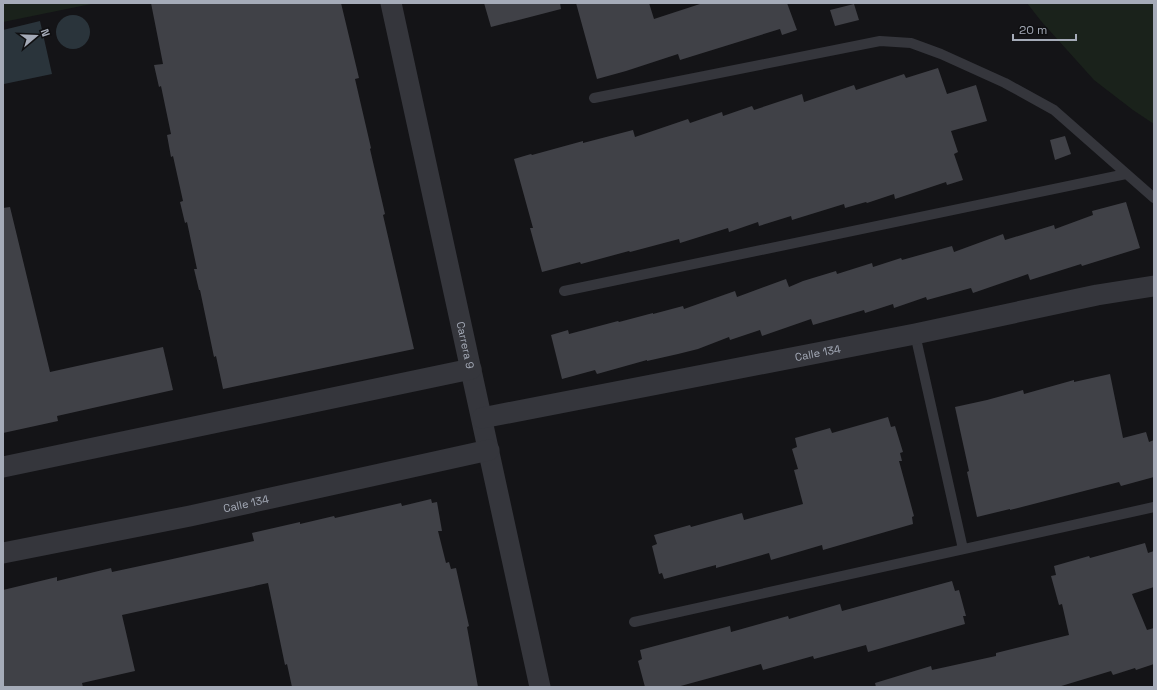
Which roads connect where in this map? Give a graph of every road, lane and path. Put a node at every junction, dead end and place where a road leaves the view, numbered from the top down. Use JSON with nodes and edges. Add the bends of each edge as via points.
{"nodes":[{"id":1,"x":391,"y":3,"type":"edge"},
{"id":2,"x":594,"y":98,"type":"dead end"},
{"id":3,"x":1126,"y":174,"type":"junction"},
{"id":4,"x":1154,"y":198,"type":"edge"},
{"id":5,"x":1154,"y":286,"type":"edge"},
{"id":6,"x":564,"y":291,"type":"dead end"},
{"id":7,"x":915,"y":334,"type":"junction"},
{"id":8,"x":471,"y":369,"type":"junction"},
{"id":9,"x":482,"y":418,"type":"junction"},
{"id":10,"x":489,"y":450,"type":"junction"},
{"id":11,"x":3,"y":467,"type":"edge"},
{"id":12,"x":1154,"y":507,"type":"edge"},
{"id":13,"x":963,"y":549,"type":"junction"},
{"id":14,"x":3,"y":553,"type":"edge"},
{"id":15,"x":634,"y":622,"type":"dead end"},
{"id":16,"x":540,"y":687,"type":"edge"}],
"edges":[{"from":1,"to":8,"type":"street","name":"Carrera 9"},
{"from":2,"to":3,"type":"lane","via":[[880,41],[911,43],[1005,83],[1054,110]]},
{"from":3,"to":4,"type":"lane"},
{"from":3,"to":6,"type":"lane"},
{"from":5,"to":7,"type":"street","name":"Calle 134","via":[[1097,295]]},
{"from":7,"to":9,"type":"street","name":"Calle 134"},
{"from":7,"to":13,"type":"lane"},
{"from":8,"to":9,"type":"street","name":"Carrera 9"},
{"from":8,"to":11,"type":"street"},
{"from":9,"to":10,"type":"street","name":"Carrera 9"},
{"from":10,"to":14,"type":"street","name":"Calle 134","via":[[198,514]]},
{"from":10,"to":16,"type":"street","name":"Carrera 9"},
{"from":12,"to":13,"type":"lane"},
{"from":13,"to":15,"type":"lane"}]}
